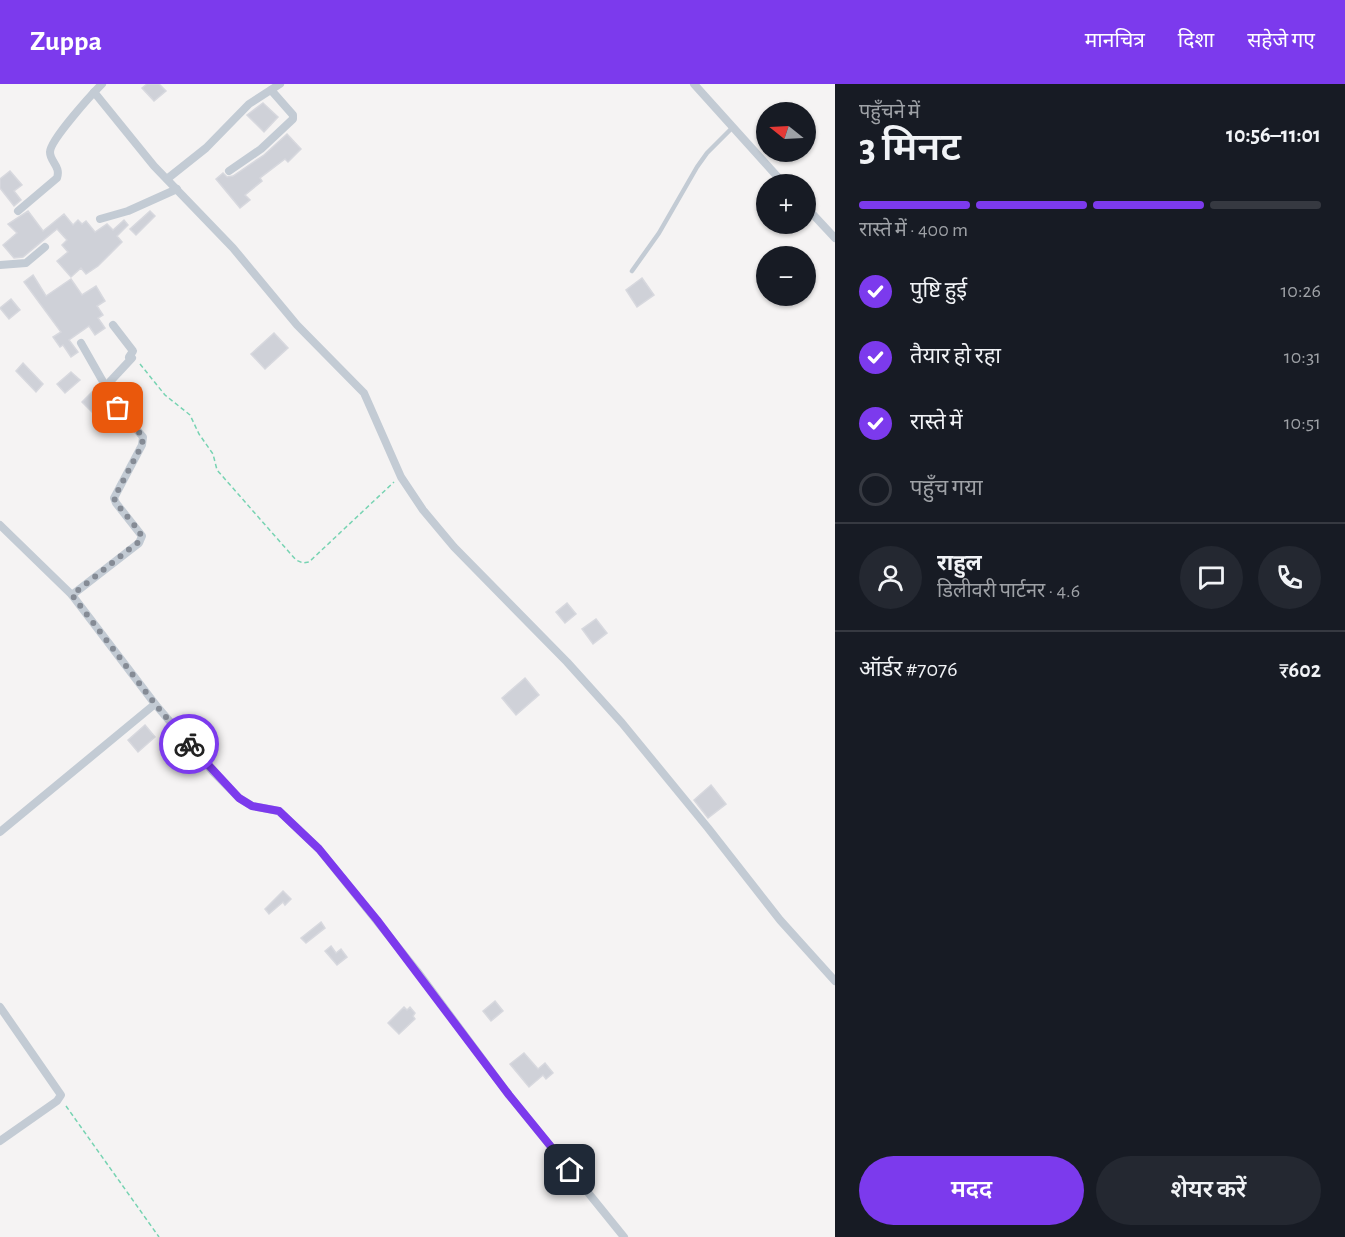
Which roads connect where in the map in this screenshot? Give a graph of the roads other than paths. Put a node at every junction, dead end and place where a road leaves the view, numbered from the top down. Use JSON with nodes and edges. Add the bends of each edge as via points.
{"nodes":[{"id":1,"x":102,"y":84,"type":"edge"},
{"id":2,"x":280,"y":84,"type":"edge"},
{"id":3,"x":694,"y":84,"type":"edge"},
{"id":4,"x":271,"y":90,"type":"junction"},
{"id":5,"x":94,"y":92,"type":"junction"},
{"id":6,"x":732,"y":128,"type":"junction"},
{"id":7,"x":229,"y":171,"type":"dead end"},
{"id":8,"x":775,"y":174,"type":"edge"},
{"id":9,"x":167,"y":179,"type":"junction"},
{"id":10,"x":177,"y":189,"type":"junction"},
{"id":11,"x":18,"y":212,"type":"dead end"},
{"id":12,"x":816,"y":218,"type":"edge"},
{"id":13,"x":100,"y":219,"type":"dead end"},
{"id":14,"x":835,"y":238,"type":"edge"},
{"id":15,"x":45,"y":247,"type":"dead end"},
{"id":16,"x":0,"y":265,"type":"edge"},
{"id":17,"x":632,"y":271,"type":"dead end"},
{"id":18,"x":113,"y":325,"type":"dead end"},
{"id":19,"x":81,"y":343,"type":"dead end"},
{"id":20,"x":105,"y":387,"type":"junction"},
{"id":21,"x":0,"y":525,"type":"edge"},
{"id":22,"x":72,"y":595,"type":"junction"},
{"id":23,"x":155,"y":704,"type":"junction"},
{"id":24,"x":0,"y":832,"type":"edge"},
{"id":25,"x":835,"y":981,"type":"edge"},
{"id":26,"x":0,"y":1007,"type":"edge"},
{"id":27,"x":0,"y":1141,"type":"edge"},
{"id":28,"x":624,"y":1237,"type":"edge"}],
"edges":[{"from":1,"to":5,"type":"street"},
{"from":2,"to":4,"type":"street"},
{"from":3,"to":6,"type":"street"},
{"from":4,"to":7,"type":"street","via":[[293,119],[261,149]]},
{"from":4,"to":9,"type":"street","via":[[238,113],[206,148]]},
{"from":5,"to":9,"type":"street"},
{"from":5,"to":11,"type":"street","via":[[51,147],[57,178]]},
{"from":6,"to":8,"type":"street"},
{"from":6,"to":17,"type":"lane","via":[[697,167]]},
{"from":9,"to":10,"type":"street"},
{"from":10,"to":13,"type":"street"},
{"from":10,"to":25,"type":"street","via":[[297,325],[364,393],[401,477],[423,510],[622,723],[765,902]]},
{"from":12,"to":14,"type":"street"},
{"from":15,"to":16,"type":"street","via":[[26,264]]},
{"from":18,"to":20,"type":"street","via":[[133,351],[129,357],[132,358]]},
{"from":19,"to":20,"type":"street"},
{"from":20,"to":22,"type":"street","via":[[124,417],[143,437],[114,498],[142,537]]},
{"from":21,"to":22,"type":"street"},
{"from":22,"to":23,"type":"street"},
{"from":23,"to":24,"type":"street"},
{"from":23,"to":28,"type":"street","via":[[239,798],[252,806],[279,811],[319,849]]},
{"from":26,"to":27,"type":"street","via":[[59,1091],[60,1098]]}]}
